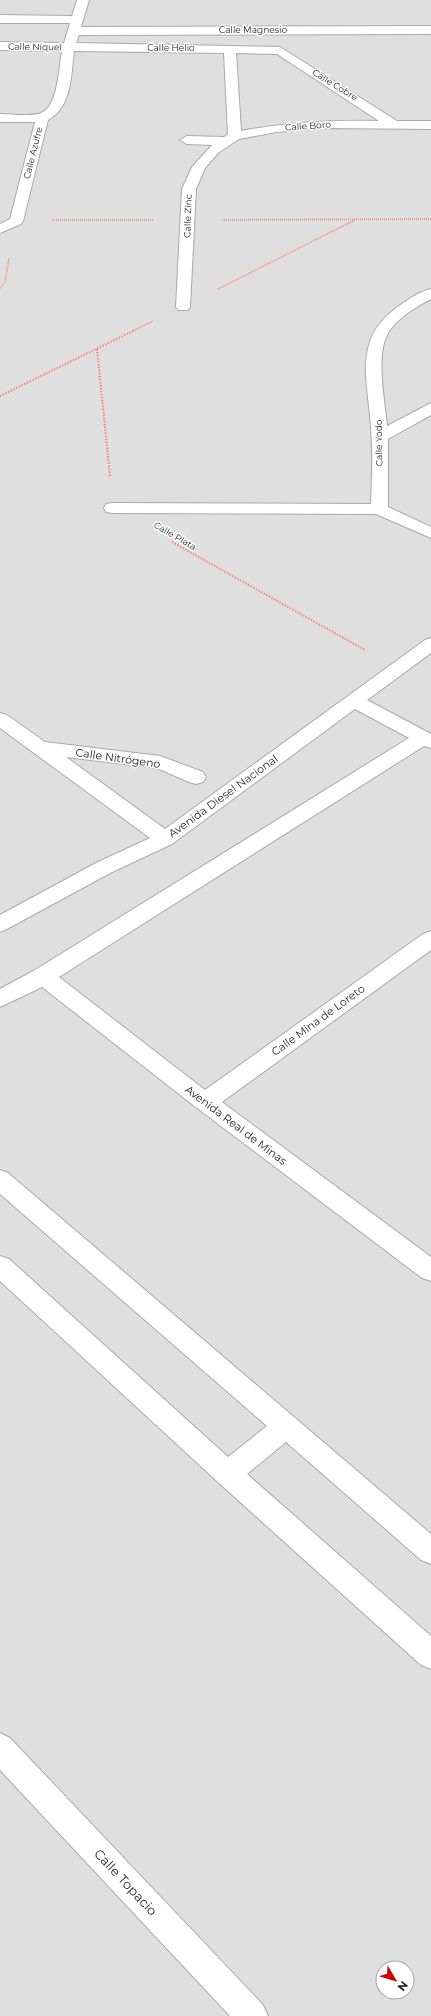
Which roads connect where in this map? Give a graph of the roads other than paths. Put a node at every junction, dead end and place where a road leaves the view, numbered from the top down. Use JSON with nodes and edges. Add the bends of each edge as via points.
{"nodes":[{"id":1,"x":83,"y":0,"type":"edge"},
{"id":2,"x":0,"y":19,"type":"edge"},
{"id":3,"x":76,"y":25,"type":"junction"},
{"id":4,"x":431,"y":30,"type":"edge"},
{"id":5,"x":0,"y":46,"type":"edge"},
{"id":6,"x":69,"y":47,"type":"junction"},
{"id":7,"x":230,"y":49,"type":"junction"},
{"id":8,"x":272,"y":50,"type":"joint"},
{"id":9,"x":0,"y":118,"type":"edge"},
{"id":10,"x":42,"y":118,"type":"junction"},
{"id":11,"x":395,"y":124,"type":"junction"},
{"id":12,"x":431,"y":125,"type":"edge"},
{"id":13,"x":231,"y":139,"type":"junction"},
{"id":14,"x":187,"y":140,"type":"dead end"},
{"id":15,"x":0,"y":229,"type":"edge"},
{"id":16,"x":431,"y":293,"type":"edge"},
{"id":17,"x":184,"y":307,"type":"dead end"},
{"id":18,"x":431,"y":408,"type":"edge"},
{"id":19,"x":380,"y":437,"type":"junction"},
{"id":20,"x":112,"y":508,"type":"road end"},
{"id":21,"x":379,"y":509,"type":"junction"},
{"id":22,"x":431,"y":533,"type":"edge"},
{"id":23,"x":431,"y":644,"type":"edge"},
{"id":24,"x":354,"y":701,"type":"junction"},
{"id":25,"x":0,"y":719,"type":"edge"},
{"id":26,"x":427,"y":740,"type":"edge"},
{"id":27,"x":39,"y":748,"type":"junction"},
{"id":28,"x":196,"y":777,"type":"dead end"},
{"id":29,"x":165,"y":839,"type":"junction"},
{"id":30,"x":0,"y":924,"type":"edge"},
{"id":31,"x":431,"y":939,"type":"edge"},
{"id":32,"x":43,"y":976,"type":"junction"},
{"id":33,"x":0,"y":999,"type":"edge"},
{"id":34,"x":205,"y":1102,"type":"junction"},
{"id":35,"x":0,"y":1180,"type":"edge"},
{"id":36,"x":0,"y":1266,"type":"edge"},
{"id":37,"x":431,"y":1271,"type":"edge"},
{"id":38,"x":286,"y":1426,"type":"junction"},
{"id":39,"x":228,"y":1474,"type":"junction"},
{"id":40,"x":431,"y":1551,"type":"edge"},
{"id":41,"x":431,"y":1655,"type":"edge"},
{"id":42,"x":0,"y":1748,"type":"edge"},
{"id":43,"x":252,"y":2016,"type":"edge"}],
"edges":[{"from":1,"to":3,"type":"street","name":"Calle Azufre"},
{"from":2,"to":3,"type":"street","name":"Calle Magnesio"},
{"from":3,"to":4,"type":"street","name":"Calle Magnesio"},
{"from":3,"to":6,"type":"street","name":"Calle Azufre"},
{"from":5,"to":6,"type":"street","name":"Calle Níquel"},
{"from":6,"to":7,"type":"street","name":"Calle Helio"},
{"from":6,"to":10,"type":"street","name":"Calle Azufre","via":[[60,100],[51,113]]},
{"from":7,"to":8,"type":"street","name":"Calle Helio"},
{"from":7,"to":13,"type":"street"},
{"from":8,"to":11,"type":"street","name":"Calle Cobre","via":[[280,51]]},
{"from":9,"to":10,"type":"street"},
{"from":10,"to":15,"type":"street","name":"Calle Azufre","via":[[16,221]]},
{"from":11,"to":12,"type":"street","name":"Calle Boro"},
{"from":11,"to":13,"type":"street","name":"Calle Boro","via":[[325,124],[277,128]]},
{"from":13,"to":14,"type":"street","name":"Calle Boro"},
{"from":13,"to":17,"type":"street","name":"Calle Zinc","via":[[213,150],[199,167],[189,190]]},
{"from":16,"to":19,"type":"street","name":"Calle Yodo","via":[[407,307],[386,324],[377,339],[374,360]]},
{"from":18,"to":19,"type":"street"},
{"from":19,"to":21,"type":"street","name":"Calle Yodo"},
{"from":20,"to":21,"type":"street"},
{"from":21,"to":22,"type":"street"},
{"from":23,"to":24,"type":"street","name":"Avenida Diesel Nacional"},
{"from":24,"to":26,"type":"street"},
{"from":24,"to":29,"type":"street","name":"Avenida Diesel Nacional"},
{"from":25,"to":27,"type":"street","name":"Calle Nitrógeno"},
{"from":26,"to":32,"type":"street"},
{"from":27,"to":28,"type":"street","name":"Calle Nitrógeno","via":[[160,762]]},
{"from":27,"to":29,"type":"street","name":"Calle Nitrógeno"},
{"from":29,"to":30,"type":"street","name":"Avenida Diesel Nacional","via":[[103,868]]},
{"from":31,"to":34,"type":"street","name":"Calle Mina de Loreto"},
{"from":32,"to":33,"type":"street"},
{"from":32,"to":34,"type":"street","name":"Avenida Real de Minas"},
{"from":34,"to":37,"type":"street","name":"Avenida Real de Minas"},
{"from":35,"to":38,"type":"street"},
{"from":36,"to":39,"type":"street"},
{"from":38,"to":39,"type":"street"},
{"from":38,"to":40,"type":"street"},
{"from":39,"to":41,"type":"street"},
{"from":42,"to":43,"type":"street","name":"Calle Topacio"}]}
